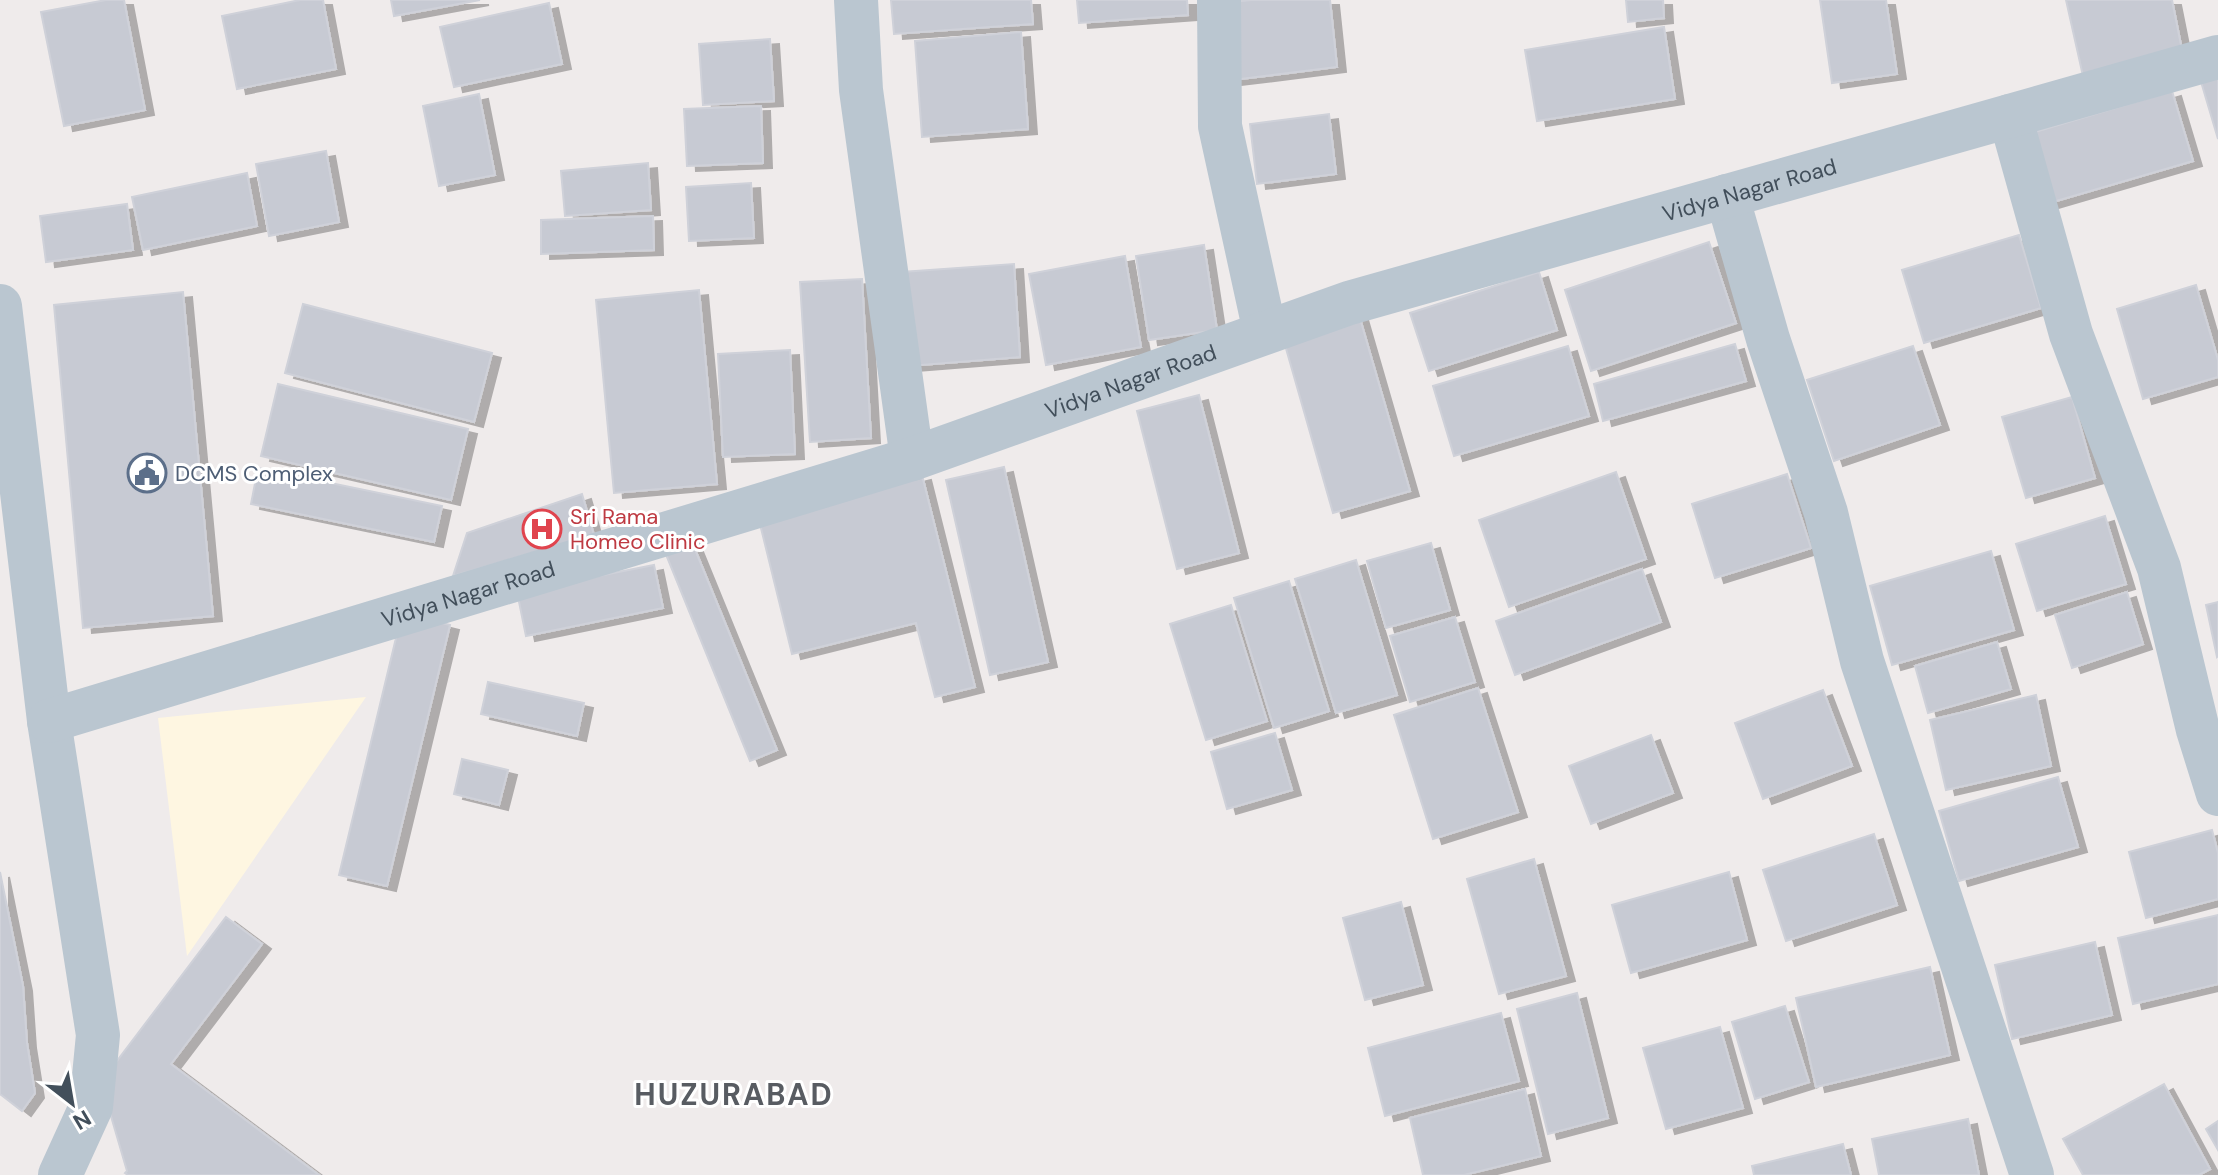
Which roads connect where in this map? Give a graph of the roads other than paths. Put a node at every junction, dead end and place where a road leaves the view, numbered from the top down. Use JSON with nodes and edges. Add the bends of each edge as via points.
{"nodes":[{"id":1,"x":856,"y":0,"type":"edge"},
{"id":2,"x":1219,"y":0,"type":"edge"},
{"id":3,"x":2218,"y":57,"type":"edge"},
{"id":4,"x":2010,"y":116,"type":"junction"},
{"id":5,"x":1727,"y":196,"type":"junction"},
{"id":6,"x":0,"y":306,"type":"edge"},
{"id":7,"x":1265,"y":332,"type":"junction"},
{"id":8,"x":912,"y":459,"type":"junction"},
{"id":9,"x":49,"y":721,"type":"junction"},
{"id":10,"x":2218,"y":794,"type":"edge"},
{"id":11,"x":60,"y":1175,"type":"edge"},
{"id":12,"x":2032,"y":1175,"type":"edge"}],
"edges":[{"from":1,"to":8,"type":"street","via":[[861,90]]},
{"from":2,"to":7,"type":"street","via":[[1220,126]]},
{"from":3,"to":4,"type":"street","name":"Vidya Nagar Road"},
{"from":4,"to":5,"type":"street","name":"Vidya Nagar Road"},
{"from":4,"to":10,"type":"street","via":[[2071,334],[2159,568]]},
{"from":5,"to":7,"type":"street","name":"Vidya Nagar Road","via":[[1349,303]]},
{"from":5,"to":12,"type":"street","via":[[1826,513],[1862,661]]},
{"from":6,"to":9,"type":"street"},
{"from":7,"to":8,"type":"street","name":"Vidya Nagar Road"},
{"from":8,"to":9,"type":"street","name":"Vidya Nagar Road"},
{"from":9,"to":11,"type":"street","via":[[98,1035],[91,1107]]}]}
